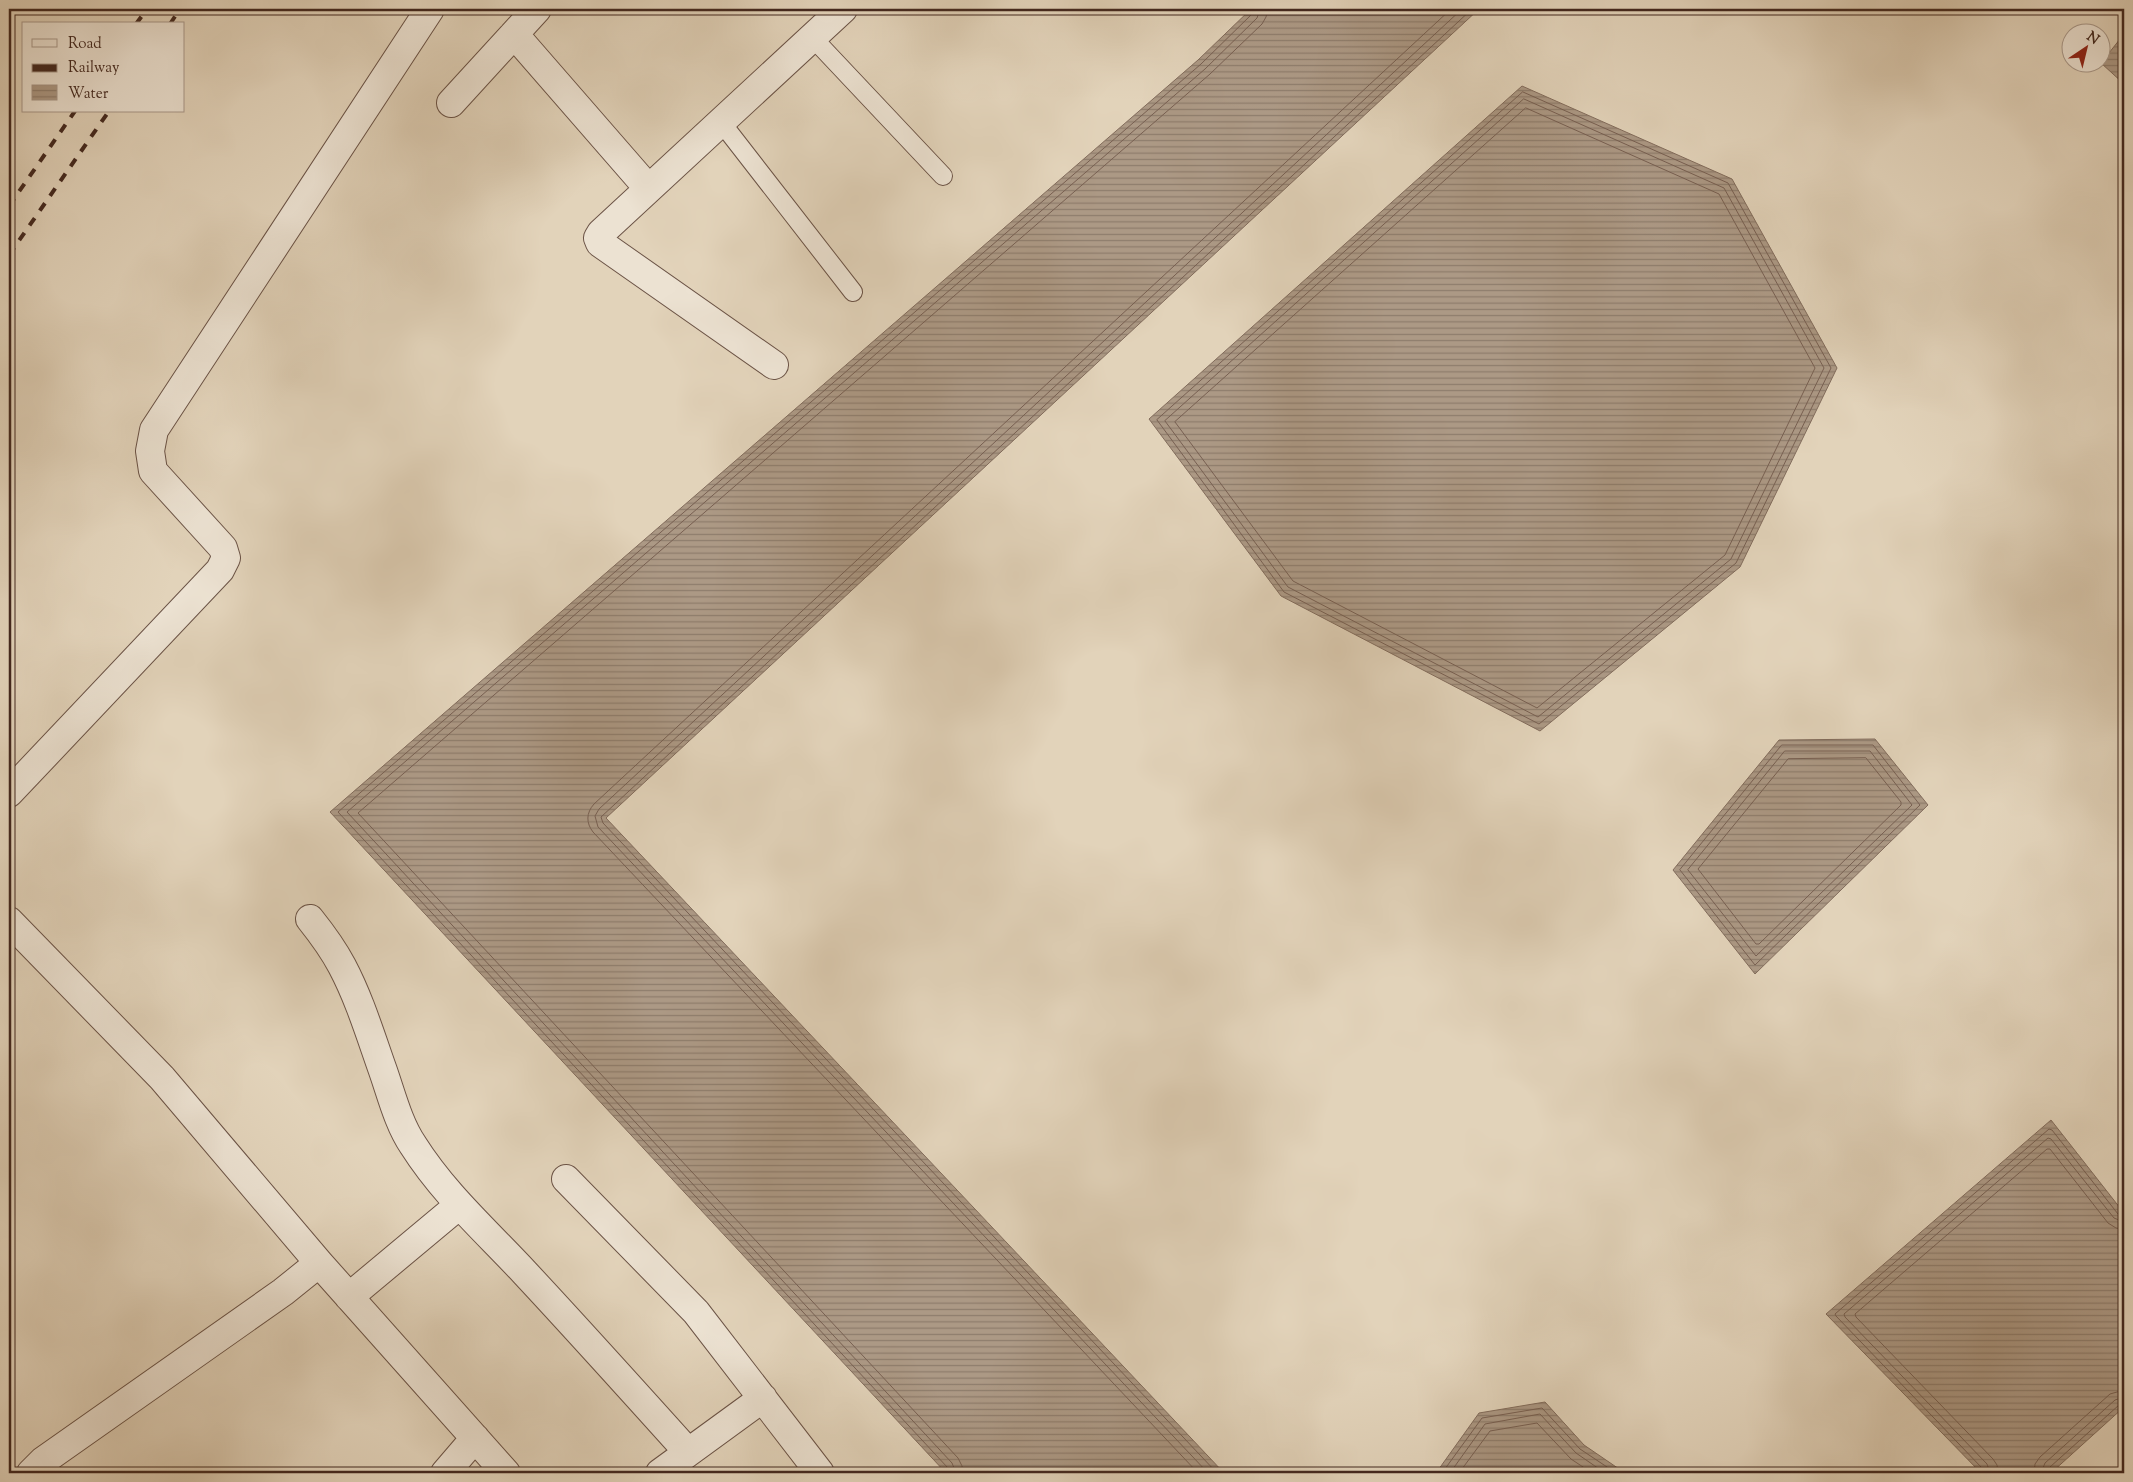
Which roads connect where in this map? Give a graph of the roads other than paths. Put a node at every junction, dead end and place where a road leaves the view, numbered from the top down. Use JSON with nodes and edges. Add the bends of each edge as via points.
{"nodes":[{"id":1,"x":430,"y":9,"type":"edge"},
{"id":2,"x":536,"y":9,"type":"edge"},
{"id":3,"x":843,"y":9,"type":"edge"},
{"id":4,"x":514,"y":34,"type":"junction"},
{"id":5,"x":812,"y":37,"type":"junction"},
{"id":6,"x":451,"y":103,"type":"dead end"},
{"id":7,"x":721,"y":122,"type":"junction"},
{"id":8,"x":943,"y":176,"type":"dead end"},
{"id":9,"x":648,"y":188,"type":"junction"},
{"id":10,"x":853,"y":292,"type":"dead end"},
{"id":11,"x":774,"y":365,"type":"dead end"},
{"id":12,"x":9,"y":793,"type":"edge"},
{"id":13,"x":310,"y":919,"type":"dead end"},
{"id":14,"x":9,"y":921,"type":"edge"},
{"id":15,"x":566,"y":1179,"type":"dead end"},
{"id":16,"x":458,"y":1206,"type":"junction"},
{"id":17,"x":319,"y":1264,"type":"junction"},
{"id":18,"x":349,"y":1297,"type":"junction"},
{"id":19,"x":763,"y":1398,"type":"junction"},
{"id":20,"x":475,"y":1438,"type":"junction"},
{"id":21,"x":675,"y":1466,"type":"edge"},
{"id":22,"x":31,"y":1473,"type":"edge"},
{"id":23,"x":445,"y":1473,"type":"edge"},
{"id":24,"x":506,"y":1473,"type":"edge"},
{"id":25,"x":820,"y":1473,"type":"edge"}],
"edges":[{"from":1,"to":12,"type":"street","via":[[154,430],[150,451],[153,471],[223,548],[226,558],[220,570]]},
{"from":2,"to":4,"type":"street"},
{"from":3,"to":5,"type":"street"},
{"from":4,"to":6,"type":"street"},
{"from":4,"to":9,"type":"street"},
{"from":5,"to":7,"type":"street"},
{"from":5,"to":8,"type":"lane"},
{"from":7,"to":9,"type":"street"},
{"from":7,"to":10,"type":"lane"},
{"from":9,"to":11,"type":"street","via":[[601,233],[600,243]]},
{"from":13,"to":16,"type":"street","via":[[343,966],[411,1143]]},
{"from":14,"to":17,"type":"street","via":[[162,1078]]},
{"from":15,"to":19,"type":"street","via":[[696,1312]]},
{"from":16,"to":18,"type":"street"},
{"from":16,"to":21,"type":"street","via":[[526,1274]]},
{"from":17,"to":18,"type":"street"},
{"from":17,"to":22,"type":"street","via":[[43,1461]]},
{"from":18,"to":20,"type":"street"},
{"from":19,"to":21,"type":"street"},
{"from":19,"to":25,"type":"street"},
{"from":20,"to":23,"type":"street"},
{"from":20,"to":24,"type":"street"}]}
